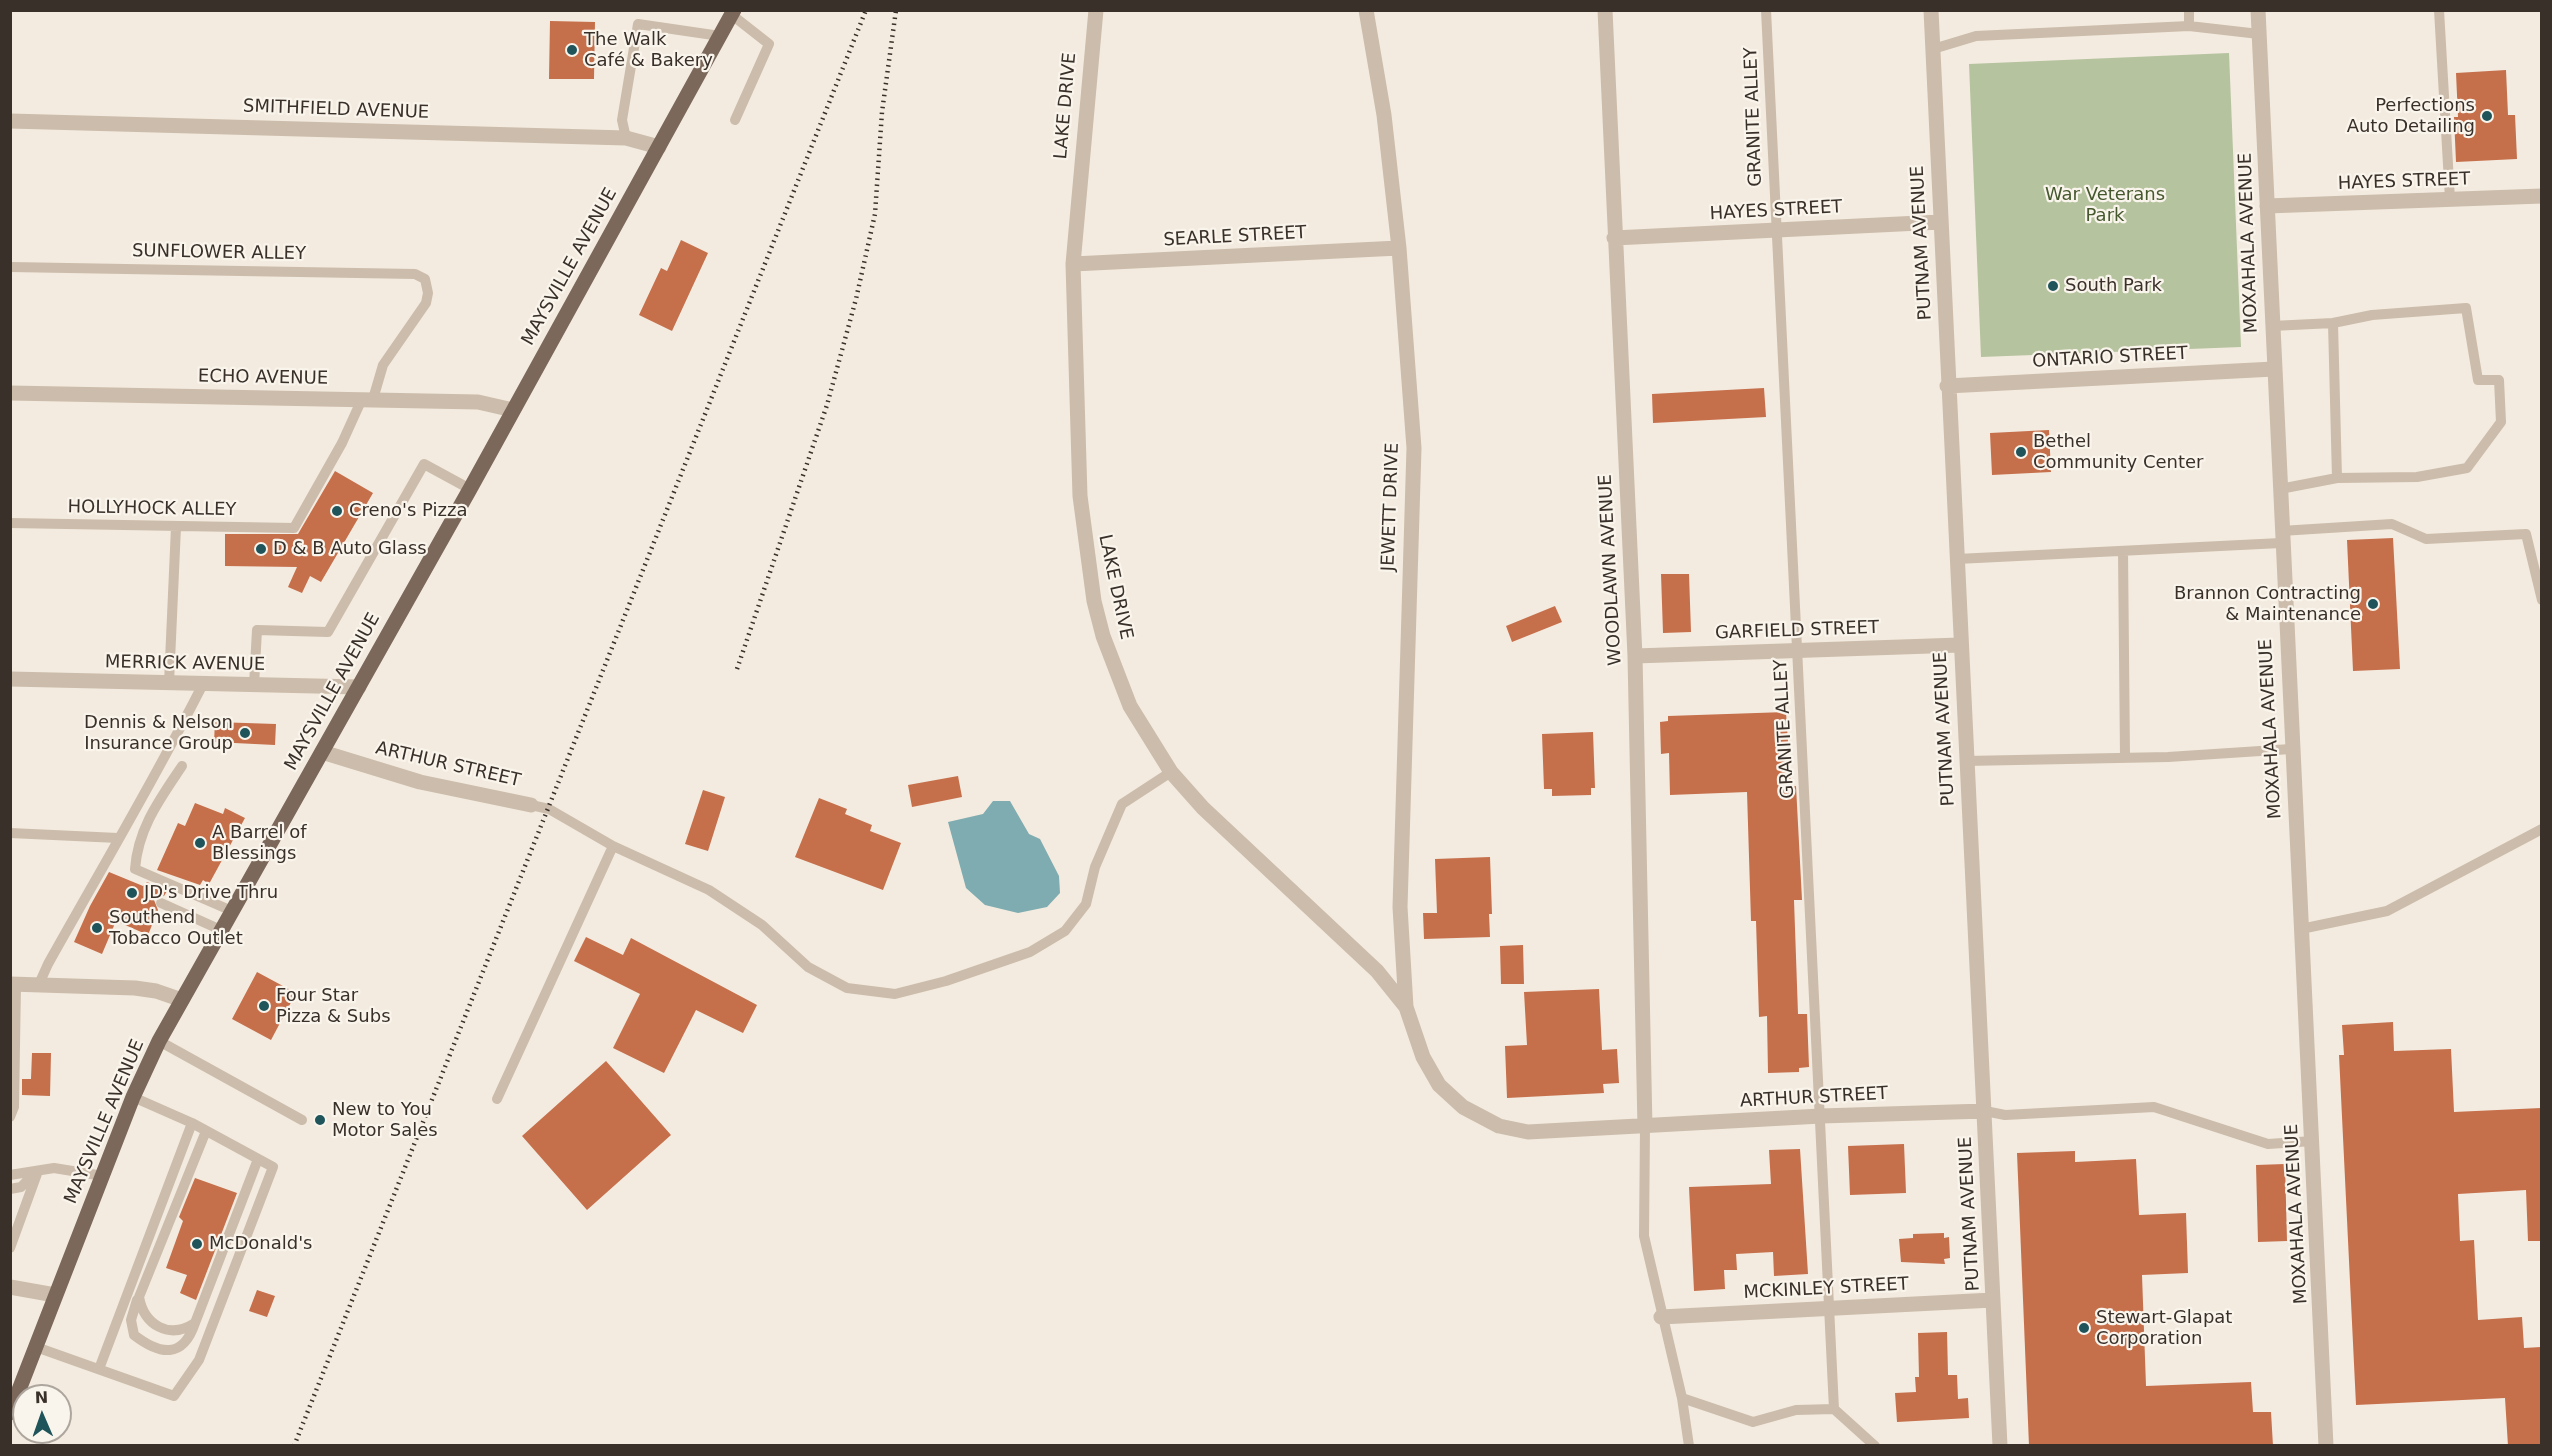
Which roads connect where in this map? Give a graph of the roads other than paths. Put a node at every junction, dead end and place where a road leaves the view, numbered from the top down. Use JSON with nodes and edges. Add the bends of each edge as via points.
{"nodes":[{"id":1,"x":1096,"y":10,"type":"edge"},
{"id":2,"x":1366,"y":10,"type":"edge"},
{"id":3,"x":1605,"y":10,"type":"edge"},
{"id":4,"x":1766,"y":10,"type":"edge"},
{"id":5,"x":1931,"y":10,"type":"edge"},
{"id":6,"x":2189,"y":10,"type":"edge"},
{"id":7,"x":2258,"y":10,"type":"edge"},
{"id":8,"x":2439,"y":10,"type":"edge"},
{"id":9,"x":733,"y":13,"type":"edge"},
{"id":10,"x":2190,"y":26,"type":"junction"},
{"id":11,"x":2259,"y":34,"type":"junction"},
{"id":12,"x":720,"y":36,"type":"junction"},
{"id":13,"x":1933,"y":49,"type":"junction"},
{"id":14,"x":735,"y":120,"type":"dead end"},
{"id":15,"x":10,"y":121,"type":"edge"},
{"id":16,"x":626,"y":138,"type":"junction"},
{"id":17,"x":659,"y":147,"type":"junction"},
{"id":18,"x":2541,"y":196,"type":"edge"},
{"id":19,"x":2450,"y":200,"type":"junction"},
{"id":20,"x":2267,"y":206,"type":"junction"},
{"id":21,"x":1940,"y":222,"type":"junction"},
{"id":22,"x":1776,"y":230,"type":"junction"},
{"id":23,"x":1614,"y":238,"type":"junction"},
{"id":24,"x":1399,"y":248,"type":"junction"},
{"id":25,"x":1072,"y":264,"type":"junction"},
{"id":26,"x":10,"y":267,"type":"edge"},
{"id":27,"x":2333,"y":323,"type":"junction"},
{"id":28,"x":2272,"y":326,"type":"junction"},
{"id":29,"x":2274,"y":369,"type":"junction"},
{"id":30,"x":1947,"y":386,"type":"junction"},
{"id":31,"x":10,"y":393,"type":"edge"},
{"id":32,"x":368,"y":399,"type":"junction"},
{"id":33,"x":513,"y":410,"type":"junction"},
{"id":34,"x":2337,"y":478,"type":"junction"},
{"id":35,"x":470,"y":489,"type":"junction"},
{"id":36,"x":2280,"y":489,"type":"junction"},
{"id":37,"x":10,"y":523,"type":"edge"},
{"id":38,"x":176,"y":527,"type":"junction"},
{"id":39,"x":2281,"y":537,"type":"junction"},
{"id":40,"x":2123,"y":551,"type":"junction"},
{"id":41,"x":1957,"y":560,"type":"junction"},
{"id":42,"x":2541,"y":600,"type":"edge"},
{"id":43,"x":1960,"y":645,"type":"junction"},
{"id":44,"x":1797,"y":651,"type":"junction"},
{"id":45,"x":1635,"y":656,"type":"junction"},
{"id":46,"x":10,"y":679,"type":"edge"},
{"id":47,"x":169,"y":683,"type":"junction"},
{"id":48,"x":203,"y":684,"type":"junction"},
{"id":49,"x":254,"y":685,"type":"junction"},
{"id":50,"x":358,"y":687,"type":"junction"},
{"id":51,"x":2291,"y":749,"type":"junction"},
{"id":52,"x":322,"y":752,"type":"junction"},
{"id":53,"x":2125,"y":757,"type":"junction"},
{"id":54,"x":1966,"y":760,"type":"junction"},
{"id":55,"x":182,"y":766,"type":"dead end"},
{"id":56,"x":1171,"y":772,"type":"junction"},
{"id":57,"x":531,"y":805,"type":"joint"},
{"id":58,"x":2541,"y":829,"type":"edge"},
{"id":59,"x":10,"y":833,"type":"edge"},
{"id":60,"x":118,"y":838,"type":"junction"},
{"id":61,"x":613,"y":846,"type":"junction"},
{"id":62,"x":161,"y":903,"type":"dead end"},
{"id":63,"x":232,"y":911,"type":"junction"},
{"id":64,"x":2301,"y":929,"type":"junction"},
{"id":65,"x":221,"y":930,"type":"junction"},
{"id":66,"x":14,"y":984,"type":"edge"},
{"id":67,"x":39,"y":984,"type":"junction"},
{"id":68,"x":182,"y":1000,"type":"junction"},
{"id":69,"x":1406,"y":1007,"type":"junction"},
{"id":70,"x":159,"y":1041,"type":"junction"},
{"id":71,"x":133,"y":1097,"type":"junction"},
{"id":72,"x":497,"y":1099,"type":"dead end"},
{"id":73,"x":1985,"y":1111,"type":"junction"},
{"id":74,"x":1821,"y":1116,"type":"junction"},
{"id":75,"x":10,"y":1117,"type":"edge"},
{"id":76,"x":302,"y":1120,"type":"dead end"},
{"id":77,"x":192,"y":1123,"type":"junction"},
{"id":78,"x":1645,"y":1127,"type":"junction"},
{"id":79,"x":206,"y":1131,"type":"junction"},
{"id":80,"x":2313,"y":1141,"type":"junction"},
{"id":81,"x":258,"y":1159,"type":"junction"},
{"id":82,"x":38,"y":1171,"type":"junction"},
{"id":83,"x":10,"y":1175,"type":"edge"},
{"id":84,"x":103,"y":1176,"type":"junction"},
{"id":85,"x":10,"y":1189,"type":"edge"},
{"id":86,"x":10,"y":1248,"type":"edge"},
{"id":87,"x":10,"y":1287,"type":"edge"},
{"id":88,"x":55,"y":1295,"type":"junction"},
{"id":89,"x":138,"y":1297,"type":"junction"},
{"id":90,"x":1994,"y":1300,"type":"junction"},
{"id":91,"x":1829,"y":1309,"type":"junction"},
{"id":92,"x":1661,"y":1317,"type":"junction"},
{"id":93,"x":195,"y":1323,"type":"junction"},
{"id":94,"x":36,"y":1347,"type":"junction"},
{"id":95,"x":99,"y":1369,"type":"junction"},
{"id":96,"x":17,"y":1384,"type":"edge"},
{"id":97,"x":1682,"y":1398,"type":"junction"},
{"id":98,"x":1834,"y":1409,"type":"junction"},
{"id":99,"x":1689,"y":1446,"type":"edge"},
{"id":100,"x":1875,"y":1446,"type":"edge"},
{"id":101,"x":2000,"y":1446,"type":"edge"},
{"id":102,"x":2326,"y":1446,"type":"edge"}],
"edges":[{"from":1,"to":25,"type":"street","name":"LAKE DRIVE"},
{"from":2,"to":24,"type":"street","name":"JEWETT DRIVE","via":[[1384,115]]},
{"from":3,"to":23,"type":"street","name":"WOODLAWN AVENUE"},
{"from":4,"to":22,"type":"lane","name":"GRANITE ALLEY"},
{"from":5,"to":13,"type":"street","name":"PUTNAM AVENUE"},
{"from":6,"to":10,"type":"lane"},
{"from":7,"to":11,"type":"street","name":"MOXAHALA AVENUE"},
{"from":8,"to":19,"type":"lane"},
{"from":9,"to":12,"type":"main road","name":"MAYSVILLE AVENUE"},
{"from":9,"to":14,"type":"lane","via":[[770,44]]},
{"from":10,"to":11,"type":"lane"},
{"from":10,"to":13,"type":"lane","via":[[1976,36]]},
{"from":11,"to":20,"type":"street","name":"MOXAHALA AVENUE"},
{"from":12,"to":16,"type":"lane","via":[[638,24],[622,120]]},
{"from":12,"to":17,"type":"main road","name":"MAYSVILLE AVENUE"},
{"from":13,"to":21,"type":"street","name":"PUTNAM AVENUE"},
{"from":15,"to":16,"type":"street","name":"SMITHFIELD AVENUE"},
{"from":16,"to":17,"type":"street","name":"SMITHFIELD AVENUE"},
{"from":17,"to":33,"type":"main road","name":"MAYSVILLE AVENUE"},
{"from":18,"to":19,"type":"street","name":"HAYES STREET"},
{"from":19,"to":20,"type":"street","name":"HAYES STREET"},
{"from":20,"to":28,"type":"street","name":"MOXAHALA AVENUE"},
{"from":21,"to":22,"type":"street","name":"HAYES STREET"},
{"from":21,"to":30,"type":"street","name":"PUTNAM AVENUE"},
{"from":22,"to":23,"type":"street","name":"HAYES STREET"},
{"from":22,"to":44,"type":"lane","name":"GRANITE ALLEY"},
{"from":23,"to":45,"type":"street","name":"WOODLAWN AVENUE"},
{"from":24,"to":25,"type":"street","name":"SEARLE STREET"},
{"from":24,"to":69,"type":"street","name":"JEWETT DRIVE","via":[[1414,448],[1400,907]]},
{"from":25,"to":56,"type":"street","name":"LAKE DRIVE","via":[[1080,496],[1095,601],[1103,636],[1130,706]]},
{"from":26,"to":32,"type":"lane","name":"SUNFLOWER ALLEY","via":[[405,272],[425,279],[426,303],[383,365]]},
{"from":27,"to":28,"type":"lane"},
{"from":27,"to":34,"type":"lane"},
{"from":27,"to":34,"type":"lane","via":[[2372,315],[2466,308],[2478,380],[2499,380],[2501,422],[2467,468],[2417,477]]},
{"from":28,"to":29,"type":"street","name":"MOXAHALA AVENUE"},
{"from":29,"to":30,"type":"street","name":"ONTARIO STREET"},
{"from":29,"to":36,"type":"street","name":"MOXAHALA AVENUE"},
{"from":30,"to":41,"type":"street","name":"PUTNAM AVENUE"},
{"from":31,"to":32,"type":"street","name":"ECHO AVENUE"},
{"from":32,"to":33,"type":"street","name":"ECHO AVENUE","via":[[478,402]]},
{"from":32,"to":38,"type":"lane","name":"HOLLYHOCK ALLEY","via":[[294,528]]},
{"from":33,"to":35,"type":"main road","name":"MAYSVILLE AVENUE"},
{"from":34,"to":36,"type":"lane"},
{"from":35,"to":49,"type":"lane","via":[[424,464],[328,632],[257,630]]},
{"from":35,"to":50,"type":"main road","name":"MAYSVILLE AVENUE"},
{"from":36,"to":39,"type":"street","name":"MOXAHALA AVENUE"},
{"from":37,"to":38,"type":"lane","name":"HOLLYHOCK ALLEY"},
{"from":38,"to":47,"type":"lane"},
{"from":39,"to":40,"type":"lane"},
{"from":39,"to":42,"type":"lane","via":[[2392,524],[2426,539],[2526,534]]},
{"from":39,"to":51,"type":"street","name":"MOXAHALA AVENUE"},
{"from":40,"to":41,"type":"lane"},
{"from":40,"to":53,"type":"lane"},
{"from":41,"to":43,"type":"street","name":"PUTNAM AVENUE"},
{"from":43,"to":44,"type":"street","name":"GARFIELD STREET"},
{"from":43,"to":54,"type":"street","name":"PUTNAM AVENUE"},
{"from":44,"to":45,"type":"street","name":"GARFIELD STREET"},
{"from":44,"to":74,"type":"lane","name":"GRANITE ALLEY"},
{"from":45,"to":78,"type":"street","name":"WOODLAWN AVENUE"},
{"from":46,"to":47,"type":"street","name":"MERRICK AVENUE"},
{"from":47,"to":48,"type":"street","name":"MERRICK AVENUE"},
{"from":48,"to":49,"type":"street","name":"MERRICK AVENUE"},
{"from":48,"to":60,"type":"lane"},
{"from":49,"to":50,"type":"street","name":"MERRICK AVENUE"},
{"from":50,"to":52,"type":"main road","name":"MAYSVILLE AVENUE"},
{"from":51,"to":53,"type":"lane"},
{"from":51,"to":64,"type":"street","name":"MOXAHALA AVENUE"},
{"from":52,"to":57,"type":"street","name":"ARTHUR STREET","via":[[420,782]]},
{"from":52,"to":63,"type":"main road","name":"MAYSVILLE AVENUE"},
{"from":53,"to":54,"type":"lane"},
{"from":54,"to":73,"type":"street","name":"PUTNAM AVENUE"},
{"from":55,"to":63,"type":"lane","via":[[147,820],[136,852],[135,869]]},
{"from":56,"to":61,"type":"lane","via":[[1122,804],[1095,867],[1086,904],[1065,931],[1030,952],[895,994],[847,988],[808,967],[762,925],[709,890]]},
{"from":56,"to":69,"type":"street","name":"LAKE DRIVE","via":[[1203,808],[1377,971]]},
{"from":57,"to":61,"type":"lane","via":[[549,809]]},
{"from":58,"to":64,"type":"lane","via":[[2387,911]]},
{"from":59,"to":60,"type":"lane"},
{"from":60,"to":67,"type":"lane","via":[[101,877]]},
{"from":61,"to":72,"type":"lane"},
{"from":62,"to":65,"type":"lane"},
{"from":63,"to":65,"type":"main road","name":"MAYSVILLE AVENUE"},
{"from":64,"to":80,"type":"street","name":"MOXAHALA AVENUE"},
{"from":65,"to":68,"type":"main road","name":"MAYSVILLE AVENUE"},
{"from":66,"to":67,"type":"street"},
{"from":66,"to":75,"type":"lane","via":[[14,1107]]},
{"from":67,"to":68,"type":"street","via":[[135,988]]},
{"from":68,"to":70,"type":"main road","name":"MAYSVILLE AVENUE"},
{"from":69,"to":78,"type":"street","name":"LAKE DRIVE","via":[[1423,1057],[1438,1085],[1463,1107],[1499,1126],[1528,1132]]},
{"from":70,"to":71,"type":"main road","name":"MAYSVILLE AVENUE"},
{"from":70,"to":76,"type":"lane"},
{"from":71,"to":77,"type":"lane"},
{"from":71,"to":84,"type":"main road","name":"MAYSVILLE AVENUE"},
{"from":73,"to":74,"type":"street","name":"ARTHUR STREET"},
{"from":73,"to":80,"type":"lane","via":[[2005,1115],[2154,1107],[2268,1143]]},
{"from":73,"to":90,"type":"street","name":"PUTNAM AVENUE"},
{"from":74,"to":78,"type":"street","name":"ARTHUR STREET"},
{"from":74,"to":91,"type":"lane","name":"GRANITE ALLEY"},
{"from":77,"to":79,"type":"lane"},
{"from":77,"to":95,"type":"lane"},
{"from":78,"to":92,"type":"lane","via":[[1644,1236]]},
{"from":79,"to":81,"type":"lane"},
{"from":79,"to":89,"type":"lane"},
{"from":80,"to":102,"type":"street","name":"MOXAHALA AVENUE"},
{"from":81,"to":93,"type":"lane"},
{"from":81,"to":95,"type":"lane","via":[[273,1167],[199,1360],[174,1396]]},
{"from":82,"to":83,"type":"lane"},
{"from":82,"to":84,"type":"lane","via":[[54,1168]]},
{"from":82,"to":85,"type":"lane","via":[[21,1187]]},
{"from":82,"to":86,"type":"lane"},
{"from":84,"to":88,"type":"main road","name":"MAYSVILLE AVENUE"},
{"from":87,"to":88,"type":"street"},
{"from":88,"to":94,"type":"main road","name":"MAYSVILLE AVENUE"},
{"from":89,"to":93,"type":"lane","via":[[141,1312],[160,1328],[189,1327]]},
{"from":89,"to":93,"type":"lane","via":[[131,1320],[134,1335],[148,1345],[160,1350],[185,1345]]},
{"from":90,"to":91,"type":"street","name":"MCKINLEY STREET"},
{"from":90,"to":101,"type":"street","name":"PUTNAM AVENUE"},
{"from":91,"to":92,"type":"street","name":"MCKINLEY STREET"},
{"from":91,"to":98,"type":"lane","name":"GRANITE ALLEY"},
{"from":92,"to":97,"type":"lane"},
{"from":94,"to":95,"type":"lane"},
{"from":94,"to":96,"type":"main road","name":"MAYSVILLE AVENUE"},
{"from":97,"to":98,"type":"lane","via":[[1753,1422],[1796,1410]]},
{"from":97,"to":99,"type":"lane"},
{"from":98,"to":100,"type":"lane"}]}
